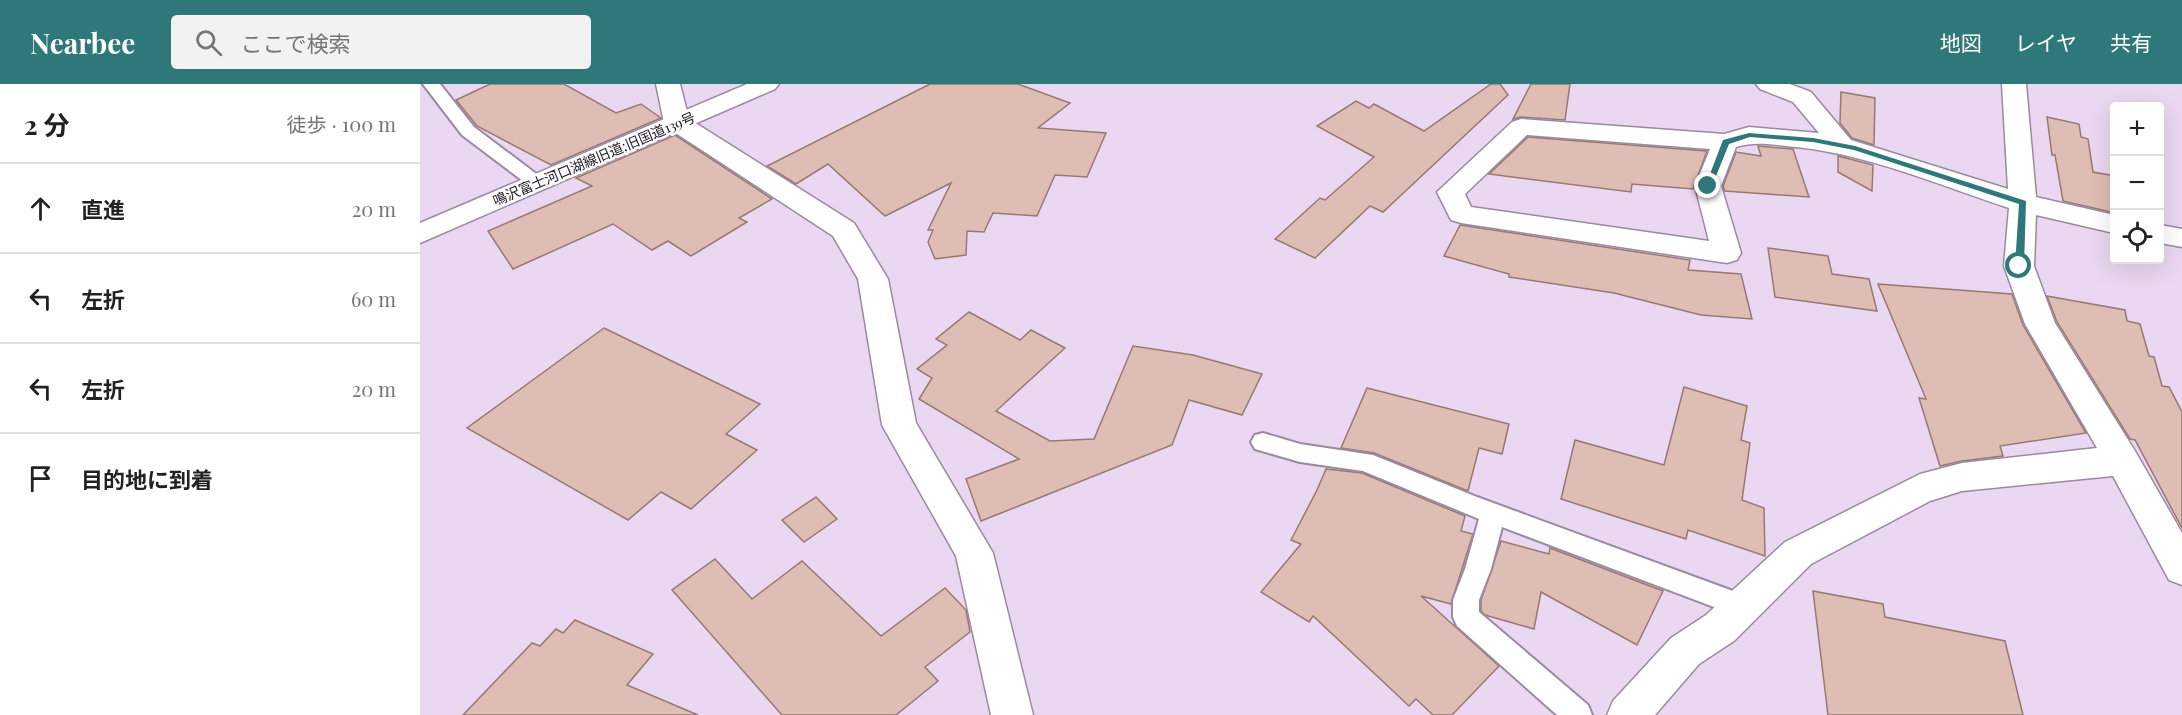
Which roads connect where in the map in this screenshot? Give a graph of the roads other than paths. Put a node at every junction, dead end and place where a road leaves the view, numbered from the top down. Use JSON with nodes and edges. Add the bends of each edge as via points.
{"nodes":[{"id":1,"x":431,"y":84,"type":"edge"},
{"id":2,"x":668,"y":84,"type":"edge"},
{"id":3,"x":767,"y":84,"type":"edge"},
{"id":4,"x":1768,"y":84,"type":"edge"},
{"id":5,"x":2014,"y":84,"type":"edge"},
{"id":6,"x":677,"y":123,"type":"junction"},
{"id":7,"x":1725,"y":142,"type":"junction"},
{"id":8,"x":1844,"y":146,"type":"junction"},
{"id":9,"x":537,"y":183,"type":"junction"},
{"id":10,"x":2023,"y":203,"type":"junction"},
{"id":11,"x":2110,"y":224,"type":"edge"},
{"id":12,"x":420,"y":234,"type":"edge"},
{"id":13,"x":2164,"y":235,"type":"edge"},
{"id":14,"x":2182,"y":238,"type":"edge"},
{"id":15,"x":1263,"y":442,"type":"dead end"},
{"id":16,"x":2122,"y":461,"type":"junction"},
{"id":17,"x":1493,"y":513,"type":"junction"},
{"id":18,"x":2182,"y":568,"type":"edge"},
{"id":19,"x":1743,"y":606,"type":"junction"},
{"id":20,"x":1012,"y":715,"type":"edge"},
{"id":21,"x":1578,"y":715,"type":"edge"},
{"id":22,"x":1628,"y":715,"type":"edge"}],
"edges":[{"from":1,"to":9,"type":"lane","via":[[468,131]]},
{"from":2,"to":6,"type":"street"},
{"from":3,"to":6,"type":"street","name":"鳴沢富士河口湖線旧道;旧国道139号"},
{"from":4,"to":8,"type":"street","via":[[1802,96]]},
{"from":5,"to":10,"type":"street"},
{"from":6,"to":9,"type":"street","name":"鳴沢富士河口湖線旧道;旧国道139号"},
{"from":6,"to":20,"type":"street","via":[[844,230],[873,279],[899,425],[974,553]]},
{"from":7,"to":7,"type":"street","via":[[1521,127],[1451,192],[1461,214],[1727,253],[1708,186]]},
{"from":7,"to":8,"type":"street","via":[[1749,135]]},
{"from":8,"to":10,"type":"street"},
{"from":9,"to":12,"type":"street","name":"鳴沢富士河口湖線旧道;旧国道139号"},
{"from":10,"to":11,"type":"street"},
{"from":10,"to":16,"type":"street","via":[[2019,266],[2040,324]]},
{"from":13,"to":14,"type":"street"},
{"from":15,"to":17,"type":"lane","via":[[1300,453],[1365,462]]},
{"from":16,"to":18,"type":"street"},
{"from":16,"to":19,"type":"street","via":[[1962,477],[1920,489],[1798,553]]},
{"from":17,"to":19,"type":"lane"},
{"from":17,"to":21,"type":"lane","via":[[1466,600],[1466,617]]},
{"from":19,"to":22,"type":"street","via":[[1720,628],[1685,651]]}]}
